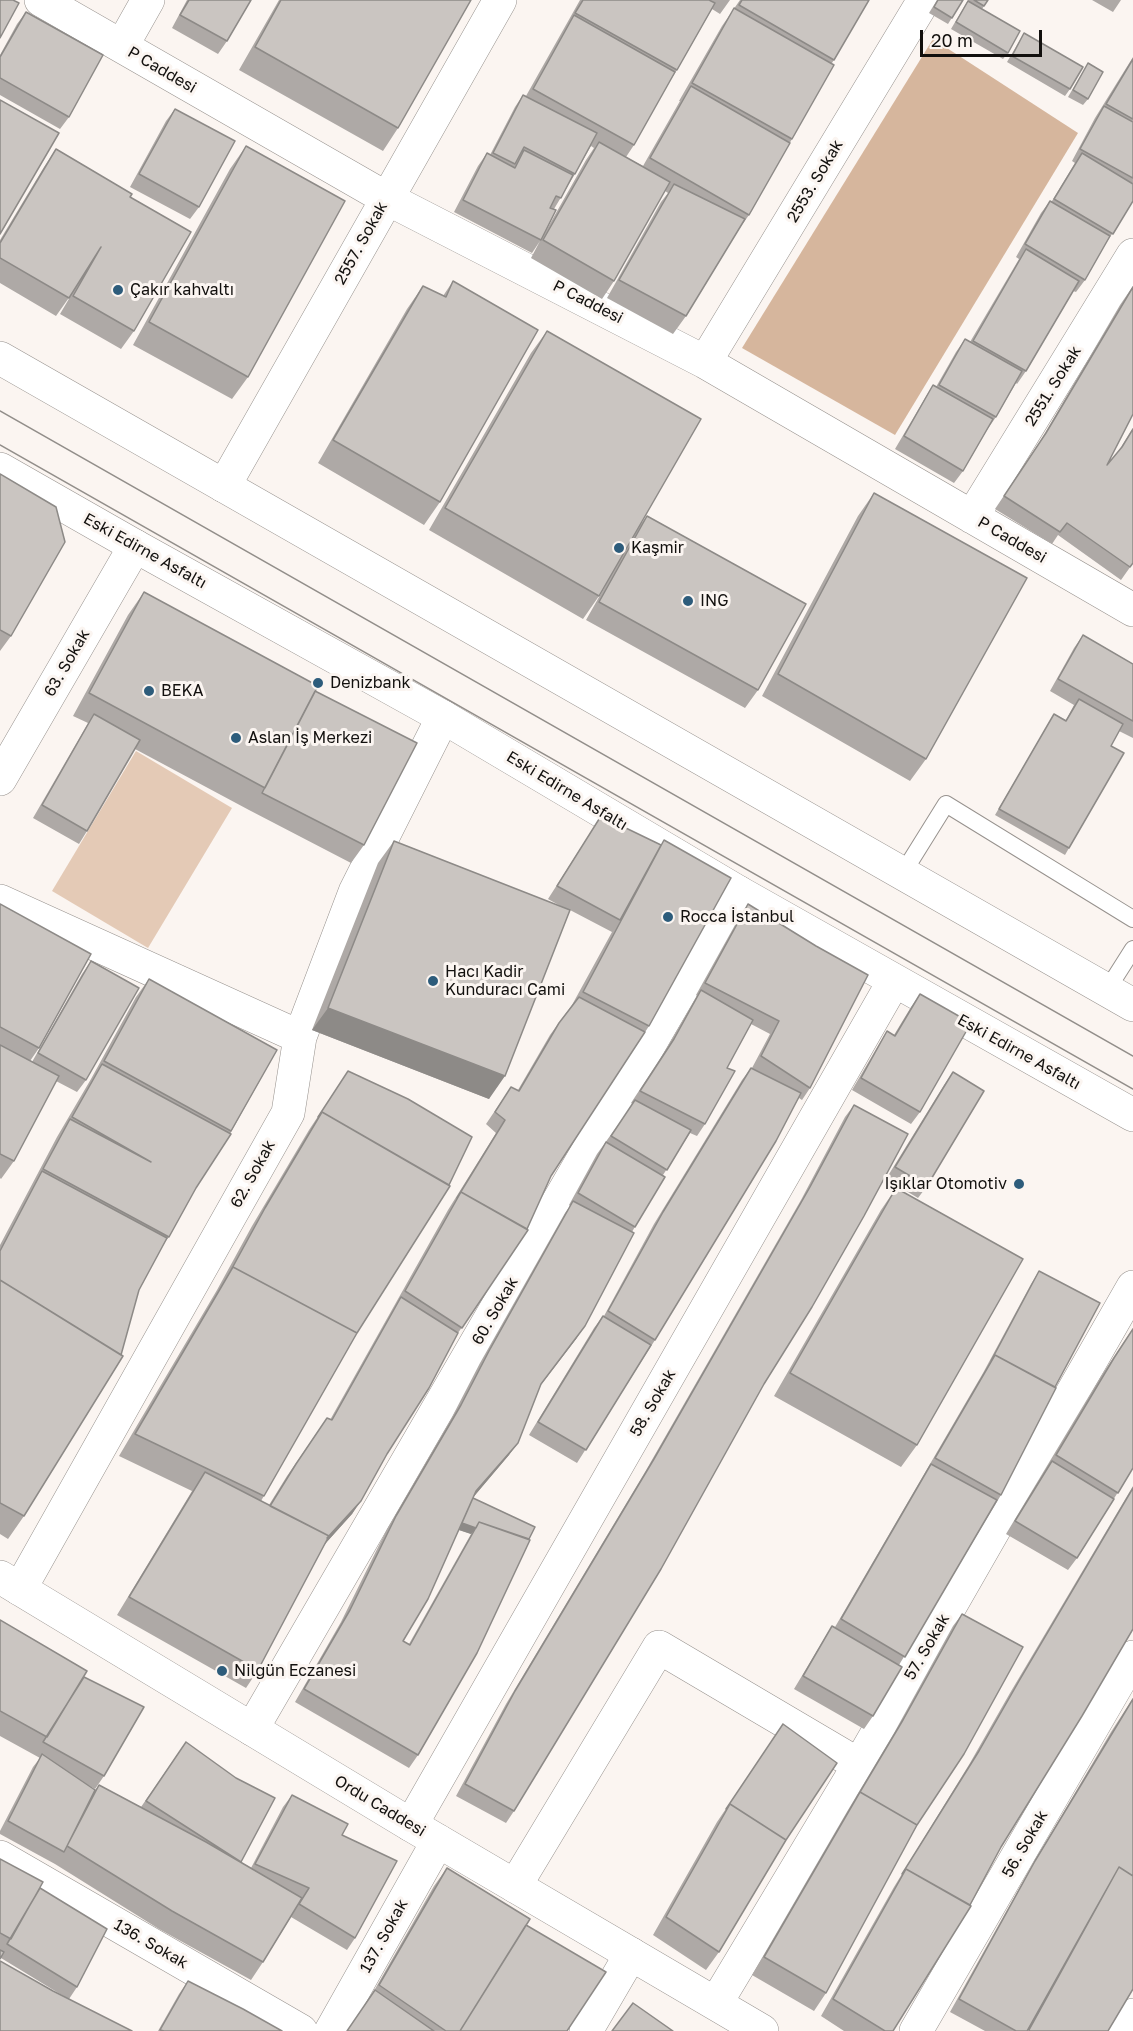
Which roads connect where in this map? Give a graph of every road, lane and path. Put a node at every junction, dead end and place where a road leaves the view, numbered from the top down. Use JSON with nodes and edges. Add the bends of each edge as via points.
{"nodes":[{"id":1,"x":41,"y":0,"type":"edge"},
{"id":2,"x":148,"y":0,"type":"edge"},
{"id":3,"x":500,"y":0,"type":"edge"},
{"id":4,"x":924,"y":0,"type":"edge"},
{"id":5,"x":122,"y":46,"type":"junction"},
{"id":6,"x":386,"y":198,"type":"junction"},
{"id":7,"x":1133,"y":255,"type":"edge"},
{"id":8,"x":0,"y":358,"type":"edge"},
{"id":9,"x":705,"y":362,"type":"junction"},
{"id":10,"x":0,"y":469,"type":"edge"},
{"id":11,"x":224,"y":486,"type":"junction"},
{"id":12,"x":972,"y":517,"type":"junction"},
{"id":13,"x":135,"y":546,"type":"junction"},
{"id":14,"x":1128,"y":597,"type":"edge"},
{"id":15,"x":443,"y":717,"type":"junction"},
{"id":16,"x":0,"y":780,"type":"edge"},
{"id":17,"x":903,"y":873,"type":"junction"},
{"id":18,"x":738,"y":892,"type":"junction"},
{"id":19,"x":0,"y":902,"type":"edge"},
{"id":20,"x":1133,"y":920,"type":"edge"},
{"id":21,"x":1133,"y":949,"type":"edge"},
{"id":22,"x":894,"y":981,"type":"junction"},
{"id":23,"x":1120,"y":997,"type":"edge"},
{"id":24,"x":300,"y":1038,"type":"junction"},
{"id":25,"x":1133,"y":1115,"type":"edge"},
{"id":26,"x":1133,"y":1287,"type":"edge"},
{"id":27,"x":10,"y":1583,"type":"edge"},
{"id":28,"x":1133,"y":1657,"type":"edge"},
{"id":29,"x":252,"y":1729,"type":"junction"},
{"id":30,"x":859,"y":1765,"type":"junction"},
{"id":31,"x":424,"y":1833,"type":"junction"},
{"id":32,"x":0,"y":1857,"type":"edge"},
{"id":33,"x":515,"y":1886,"type":"junction"},
{"id":34,"x":631,"y":1954,"type":"junction"},
{"id":35,"x":716,"y":2003,"type":"junction"},
{"id":36,"x":1133,"y":2015,"type":"edge"},
{"id":37,"x":301,"y":2031,"type":"edge"},
{"id":38,"x":331,"y":2031,"type":"edge"},
{"id":39,"x":586,"y":2031,"type":"edge"},
{"id":40,"x":762,"y":2031,"type":"edge"},
{"id":41,"x":916,"y":2031,"type":"edge"},
{"id":42,"x":1123,"y":2031,"type":"edge"}],
"edges":[{"from":1,"to":5,"type":"street","name":"P Caddesi"},
{"from":2,"to":5,"type":"street"},
{"from":3,"to":6,"type":"street","name":"2557. Sokak"},
{"from":4,"to":9,"type":"street","name":"2553. Sokak"},
{"from":5,"to":6,"type":"street","name":"P Caddesi"},
{"from":6,"to":9,"type":"street","name":"P Caddesi"},
{"from":6,"to":11,"type":"street","name":"2557. Sokak"},
{"from":7,"to":12,"type":"street","name":"2551. Sokak"},
{"from":8,"to":11,"type":"street"},
{"from":9,"to":12,"type":"street","name":"P Caddesi"},
{"from":10,"to":13,"type":"street","name":"Eski Edirne Asfaltı"},
{"from":11,"to":17,"type":"street"},
{"from":12,"to":14,"type":"street","name":"P Caddesi"},
{"from":13,"to":15,"type":"street","name":"Eski Edirne Asfaltı"},
{"from":13,"to":16,"type":"street","name":"63. Sokak"},
{"from":15,"to":18,"type":"street","name":"Eski Edirne Asfaltı"},
{"from":15,"to":24,"type":"street","name":"62. Sokak","via":[[355,892]]},
{"from":17,"to":20,"type":"lane","via":[[946,804]]},
{"from":17,"to":23,"type":"street"},
{"from":18,"to":22,"type":"street","name":"Eski Edirne Asfaltı"},
{"from":18,"to":29,"type":"street","name":"60. Sokak"},
{"from":19,"to":24,"type":"street"},
{"from":21,"to":23,"type":"lane"},
{"from":22,"to":25,"type":"street","name":"Eski Edirne Asfaltı"},
{"from":22,"to":31,"type":"street","name":"58. Sokak"},
{"from":24,"to":27,"type":"street","name":"62. Sokak","via":[[288,1113]]},
{"from":26,"to":30,"type":"street","name":"57. Sokak"},
{"from":27,"to":29,"type":"street","name":"Ordu Caddesi"},
{"from":28,"to":41,"type":"street","name":"56. Sokak"},
{"from":29,"to":31,"type":"street","name":"Ordu Caddesi"},
{"from":30,"to":33,"type":"street","via":[[659,1647]]},
{"from":30,"to":35,"type":"street","name":"57. Sokak"},
{"from":31,"to":33,"type":"street","name":"Ordu Caddesi"},
{"from":31,"to":38,"type":"street","name":"137. Sokak"},
{"from":32,"to":37,"type":"street","name":"136. Sokak"},
{"from":33,"to":34,"type":"street","name":"Ordu Caddesi"},
{"from":34,"to":35,"type":"street","name":"Ordu Caddesi"},
{"from":34,"to":39,"type":"street"},
{"from":35,"to":40,"type":"street","name":"Ordu Caddesi"},
{"from":36,"to":42,"type":"street"}]}
